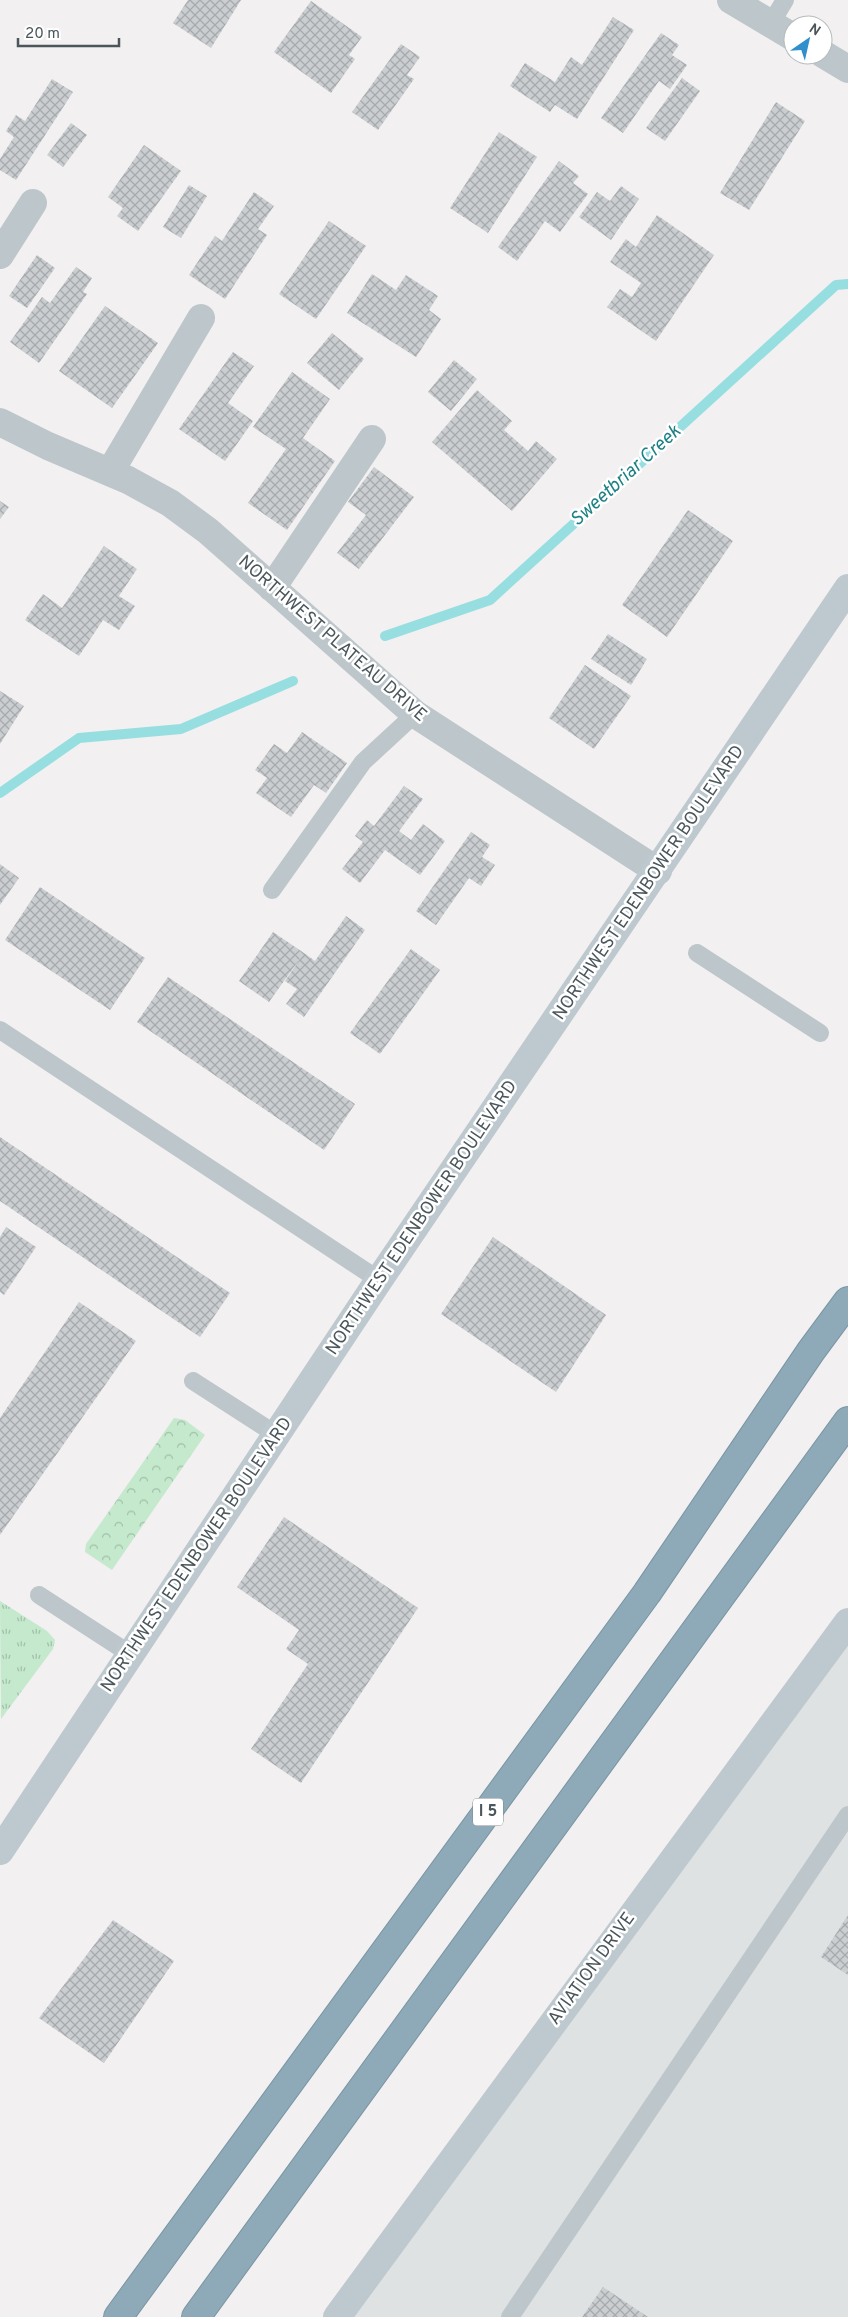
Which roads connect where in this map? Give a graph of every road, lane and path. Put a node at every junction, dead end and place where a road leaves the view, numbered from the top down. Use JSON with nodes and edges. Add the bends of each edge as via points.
{"nodes":[{"id":1,"x":732,"y":0,"type":"edge"},
{"id":2,"x":785,"y":0,"type":"edge"},
{"id":3,"x":782,"y":30,"type":"edge"},
{"id":4,"x":833,"y":60,"type":"edge"},
{"id":5,"x":848,"y":69,"type":"edge"},
{"id":6,"x":33,"y":203,"type":"dead end"},
{"id":7,"x":0,"y":254,"type":"edge"},
{"id":8,"x":201,"y":318,"type":"dead end"},
{"id":9,"x":0,"y":422,"type":"edge"},
{"id":10,"x":372,"y":439,"type":"dead end"},
{"id":11,"x":110,"y":472,"type":"junction"},
{"id":12,"x":272,"y":588,"type":"junction"},
{"id":13,"x":848,"y":588,"type":"edge"},
{"id":14,"x":414,"y":714,"type":"junction"},
{"id":15,"x":658,"y":871,"type":"junction"},
{"id":16,"x":272,"y":890,"type":"dead end"},
{"id":17,"x":697,"y":953,"type":"dead end"},
{"id":18,"x":0,"y":1030,"type":"edge"},
{"id":19,"x":820,"y":1033,"type":"dead end"},
{"id":20,"x":378,"y":1280,"type":"junction"},
{"id":21,"x":848,"y":1293,"type":"edge"},
{"id":22,"x":848,"y":1301,"type":"edge"},
{"id":23,"x":811,"y":1351,"type":"junction"},
{"id":24,"x":193,"y":1381,"type":"dead end"},
{"id":25,"x":848,"y":1421,"type":"edge"},
{"id":26,"x":277,"y":1435,"type":"junction"},
{"id":27,"x":38,"y":1595,"type":"dead end"},
{"id":28,"x":848,"y":1622,"type":"edge"},
{"id":29,"x":130,"y":1654,"type":"junction"},
{"id":30,"x":848,"y":1815,"type":"edge"},
{"id":31,"x":0,"y":1851,"type":"edge"},
{"id":32,"x":118,"y":2317,"type":"edge"},
{"id":33,"x":196,"y":2317,"type":"edge"},
{"id":34,"x":337,"y":2317,"type":"edge"},
{"id":35,"x":510,"y":2317,"type":"edge"}],
"edges":[{"from":1,"to":3,"type":"street"},
{"from":2,"to":3,"type":"lane"},
{"from":4,"to":5,"type":"street"},
{"from":6,"to":7,"type":"street"},
{"from":8,"to":11,"type":"street"},
{"from":9,"to":11,"type":"street","name":"NORTHWEST PLATEAU DRIVE"},
{"from":10,"to":12,"type":"street"},
{"from":11,"to":12,"type":"street","name":"NORTHWEST PLATEAU DRIVE","via":[[170,503],[208,531]]},
{"from":12,"to":14,"type":"street","name":"NORTHWEST PLATEAU DRIVE"},
{"from":13,"to":15,"type":"main road","name":"NORTHWEST EDENBOWER BOULEVARD"},
{"from":14,"to":15,"type":"street","name":"NORTHWEST PLATEAU DRIVE"},
{"from":14,"to":16,"type":"lane","via":[[363,762]]},
{"from":15,"to":20,"type":"main road","name":"NORTHWEST EDENBOWER BOULEVARD"},
{"from":17,"to":19,"type":"lane"},
{"from":18,"to":20,"type":"lane"},
{"from":20,"to":26,"type":"main road","name":"NORTHWEST EDENBOWER BOULEVARD"},
{"from":21,"to":23,"type":"highway"},
{"from":22,"to":23,"type":"highway","number":"I 5"},
{"from":23,"to":32,"type":"highway","number":"I 5","via":[[647,1593]]},
{"from":24,"to":26,"type":"lane"},
{"from":25,"to":33,"type":"highway"},
{"from":26,"to":29,"type":"main road","name":"NORTHWEST EDENBOWER BOULEVARD"},
{"from":27,"to":29,"type":"lane"},
{"from":28,"to":34,"type":"main road","name":"AVIATION DRIVE"},
{"from":29,"to":31,"type":"main road","name":"NORTHWEST EDENBOWER BOULEVARD"},
{"from":30,"to":35,"type":"lane"}]}
